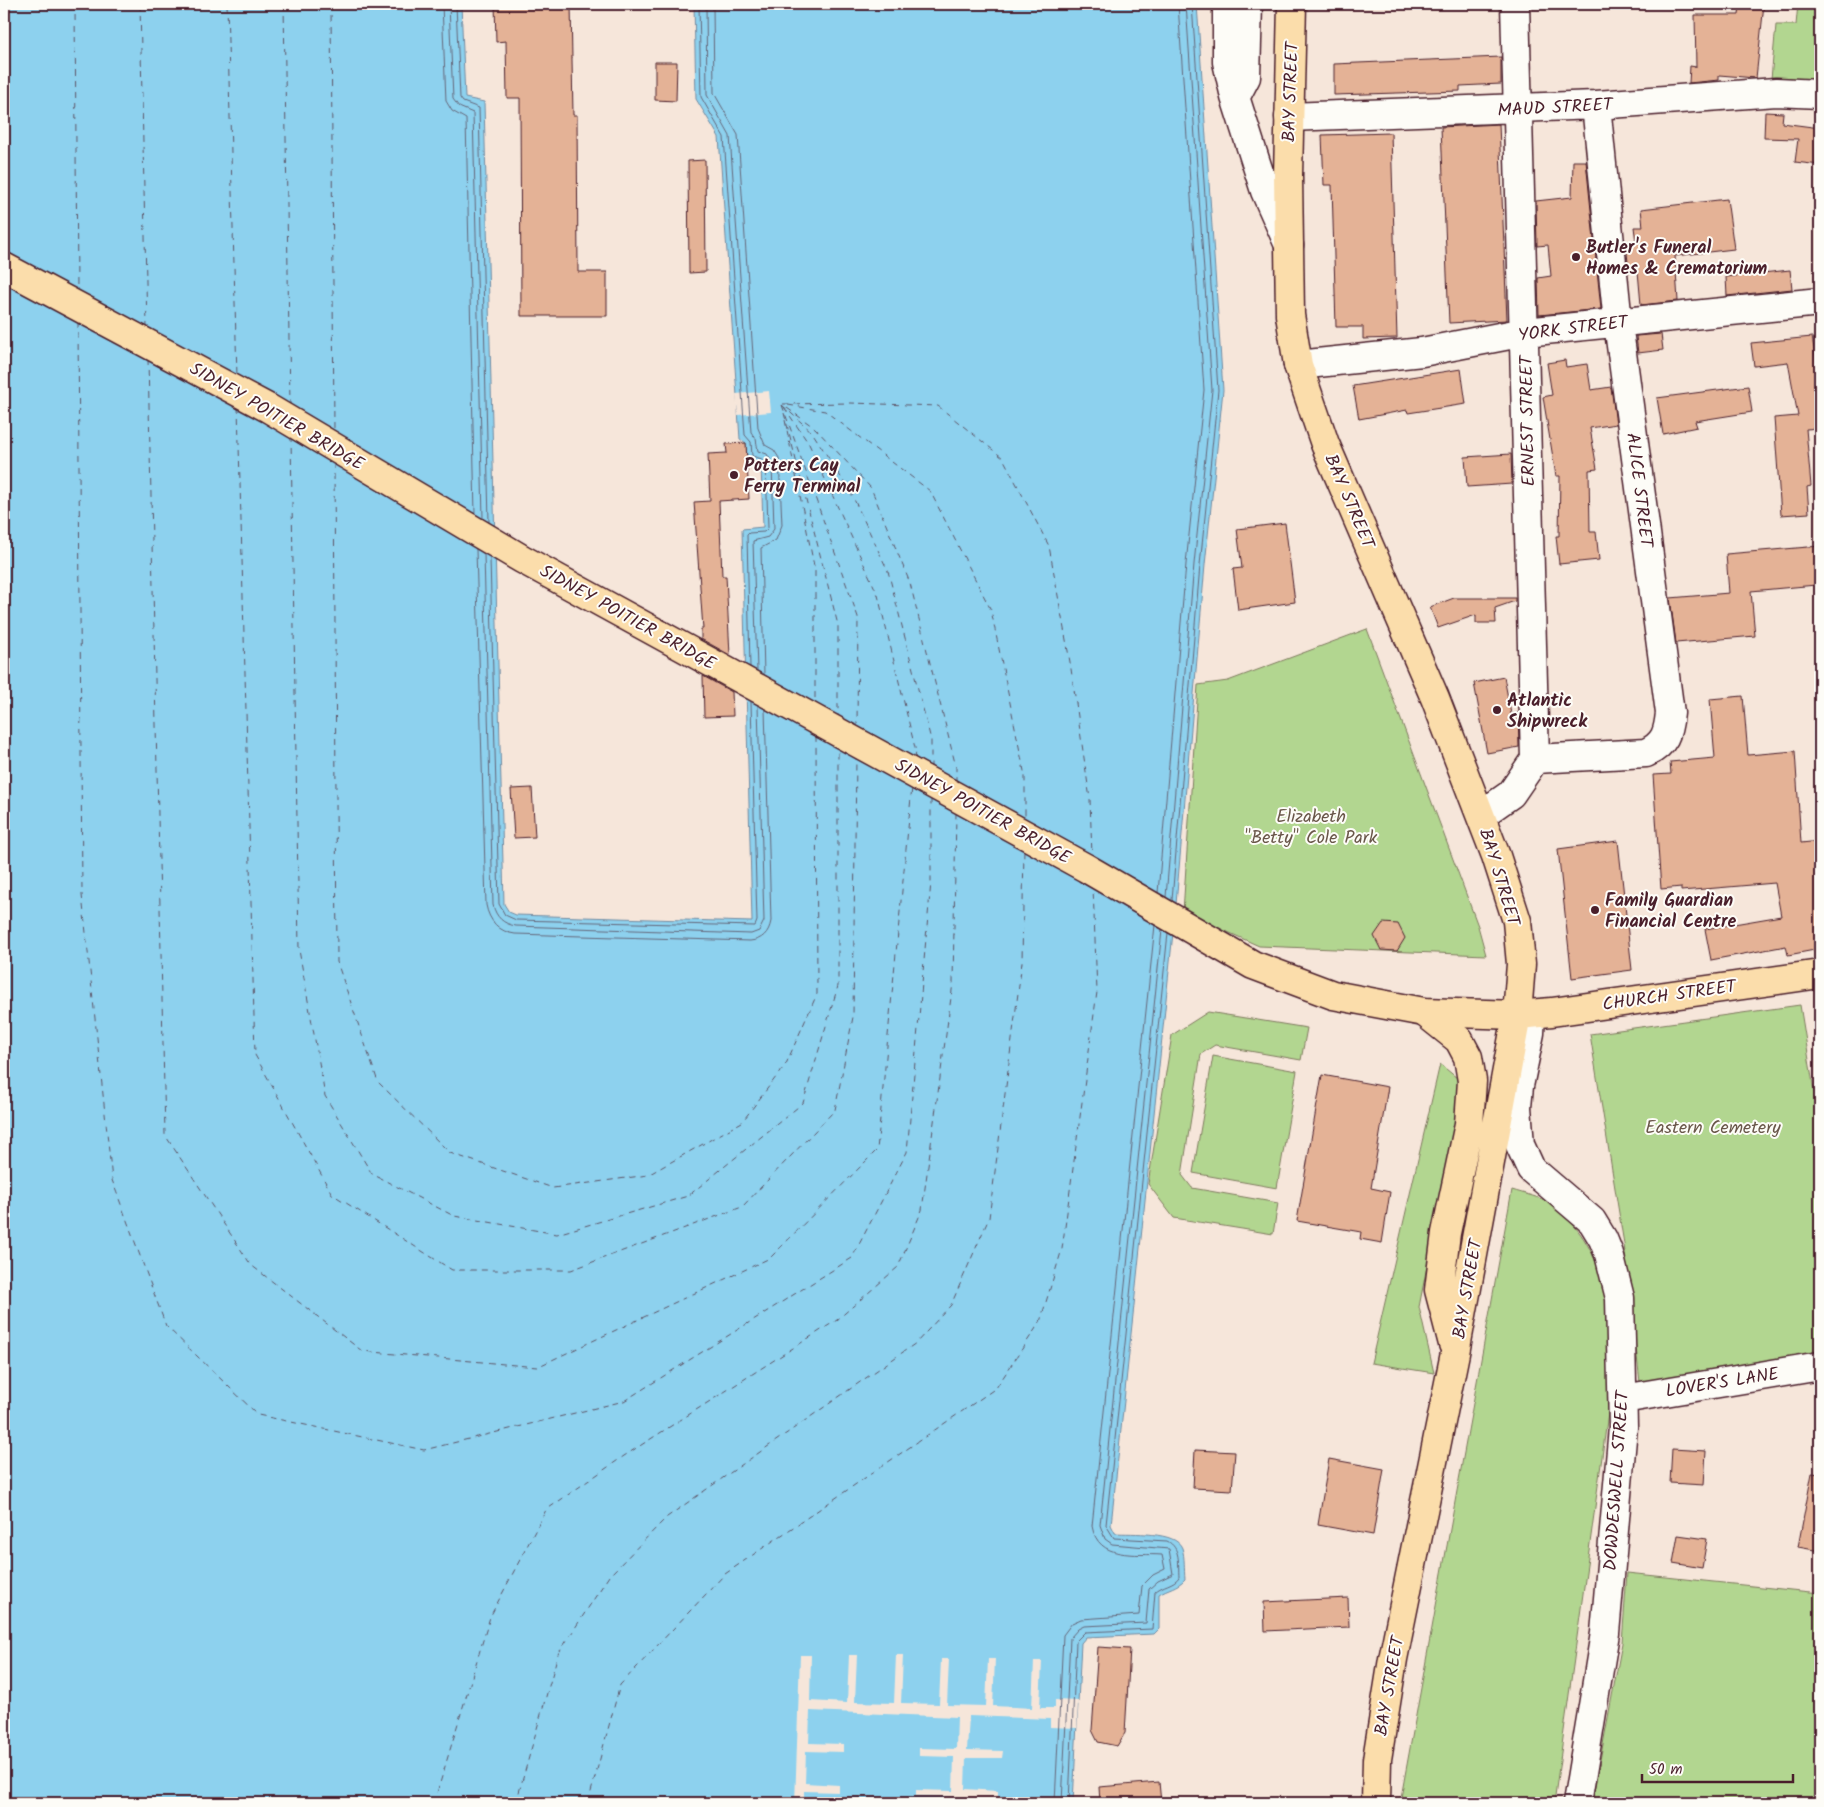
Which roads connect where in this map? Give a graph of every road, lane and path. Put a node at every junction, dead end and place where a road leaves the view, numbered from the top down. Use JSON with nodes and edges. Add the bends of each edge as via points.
{"nodes":[{"id":1,"x":1227,"y":4,"type":"edge"},
{"id":2,"x":1248,"y":4,"type":"edge"},
{"id":3,"x":1292,"y":4,"type":"edge"},
{"id":4,"x":1515,"y":4,"type":"edge"},
{"id":5,"x":1820,"y":94,"type":"edge"},
{"id":6,"x":1235,"y":97,"type":"junction"},
{"id":7,"x":1596,"y":105,"type":"junction"},
{"id":8,"x":1518,"y":109,"type":"junction"},
{"id":9,"x":1289,"y":117,"type":"junction"},
{"id":10,"x":1290,"y":246,"type":"junction"},
{"id":11,"x":4,"y":267,"type":"edge"},
{"id":12,"x":1820,"y":302,"type":"edge"},
{"id":13,"x":1618,"y":323,"type":"junction"},
{"id":14,"x":1525,"y":332,"type":"junction"},
{"id":15,"x":1298,"y":365,"type":"junction"},
{"id":16,"x":1535,"y":759,"type":"junction"},
{"id":17,"x":1481,"y":815,"type":"junction"},
{"id":18,"x":1820,"y":974,"type":"edge"},
{"id":19,"x":1424,"y":1012,"type":"junction"},
{"id":20,"x":1524,"y":1014,"type":"junction"},
{"id":21,"x":1455,"y":1353,"type":"junction"},
{"id":22,"x":1820,"y":1366,"type":"edge"},
{"id":23,"x":1623,"y":1399,"type":"junction"},
{"id":24,"x":1376,"y":1803,"type":"edge"},
{"id":25,"x":1577,"y":1803,"type":"edge"}],
"edges":[{"from":1,"to":6,"type":"street","via":[[1228,62]]},
{"from":2,"to":6,"type":"street","via":[[1246,77]]},
{"from":3,"to":9,"type":"main road","name":"BAY STREET"},
{"from":4,"to":8,"type":"street","name":"ERNEST STREET"},
{"from":5,"to":7,"type":"street","name":"MAUD STREET","via":[[1776,92]]},
{"from":6,"to":10,"type":"street","via":[[1262,182]]},
{"from":7,"to":8,"type":"street","name":"MAUD STREET"},
{"from":7,"to":13,"type":"street","name":"ALICE STREET"},
{"from":8,"to":9,"type":"street","name":"MAUD STREET"},
{"from":8,"to":14,"type":"street","name":"ERNEST STREET"},
{"from":9,"to":10,"type":"main road","name":"BAY STREET"},
{"from":10,"to":15,"type":"main road","name":"BAY STREET","via":[[1290,314]]},
{"from":11,"to":19,"type":"main road","name":"SIDNEY POITIER BRIDGE","via":[[268,408],[522,559],[1043,844],[1253,965],[1333,995]]},
{"from":12,"to":13,"type":"street","name":"YORK STREET"},
{"from":13,"to":14,"type":"street","name":"YORK STREET"},
{"from":13,"to":16,"type":"street","name":"ALICE STREET","via":[[1670,713],[1668,732],[1659,747],[1646,753]]},
{"from":14,"to":15,"type":"street","name":"YORK STREET","via":[[1422,352]]},
{"from":14,"to":16,"type":"street","name":"ERNEST STREET"},
{"from":15,"to":17,"type":"main road","name":"BAY STREET","via":[[1325,444],[1435,698]]},
{"from":16,"to":17,"type":"street","via":[[1511,794]]},
{"from":17,"to":20,"type":"main road","name":"BAY STREET","via":[[1517,920]]},
{"from":18,"to":20,"type":"main road","name":"CHURCH STREET"},
{"from":19,"to":20,"type":"main road","name":"CHURCH STREET"},
{"from":19,"to":21,"type":"main road","via":[[1459,1040],[1468,1057],[1472,1081],[1469,1124],[1446,1233],[1438,1290]]},
{"from":20,"to":21,"type":"main road","name":"BAY STREET"},
{"from":20,"to":23,"type":"street","name":"DOWDESWELL STREET","via":[[1530,1033],[1516,1108],[1520,1144],[1531,1169],[1592,1220],[1603,1239],[1620,1298]]},
{"from":21,"to":24,"type":"main road","name":"BAY STREET","via":[[1393,1659],[1377,1759]]},
{"from":22,"to":23,"type":"street","name":"LOVER'S LANE"},
{"from":23,"to":25,"type":"street","name":"DOWDESWELL STREET","via":[[1605,1632]]}]}
